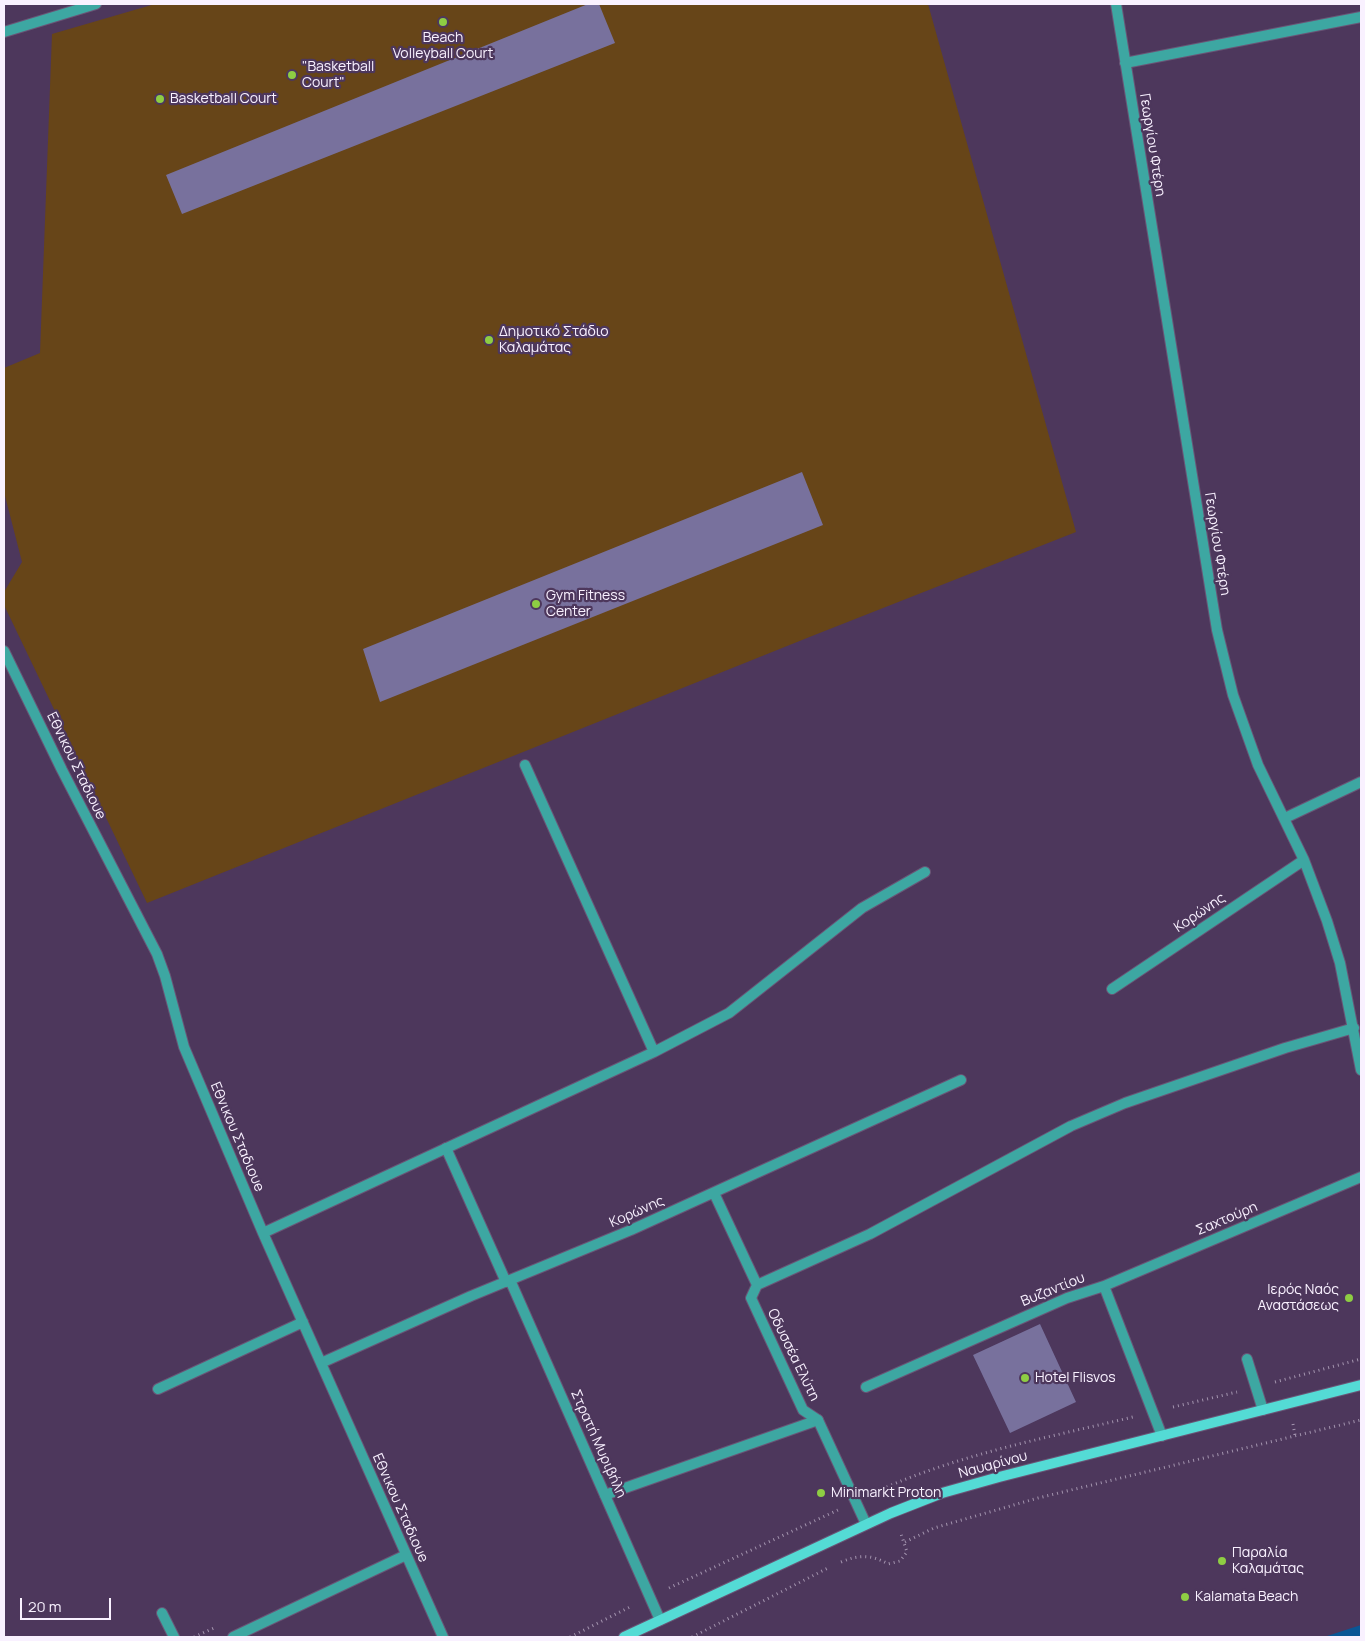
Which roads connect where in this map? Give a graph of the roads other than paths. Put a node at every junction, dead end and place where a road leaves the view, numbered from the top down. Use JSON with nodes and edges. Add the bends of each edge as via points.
{"nodes":[{"id":1,"x":96,"y":4,"type":"edge"},
{"id":2,"x":1116,"y":4,"type":"edge"},
{"id":3,"x":1361,"y":17,"type":"edge"},
{"id":4,"x":4,"y":32,"type":"edge"},
{"id":5,"x":1125,"y":63,"type":"junction"},
{"id":6,"x":4,"y":651,"type":"edge"},
{"id":7,"x":525,"y":765,"type":"dead end"},
{"id":8,"x":1361,"y":782,"type":"edge"},
{"id":9,"x":1285,"y":818,"type":"junction"},
{"id":10,"x":1304,"y":860,"type":"junction"},
{"id":11,"x":925,"y":872,"type":"dead end"},
{"id":12,"x":1112,"y":989,"type":"dead end"},
{"id":13,"x":1354,"y":1028,"type":"junction"},
{"id":14,"x":654,"y":1052,"type":"junction"},
{"id":15,"x":1361,"y":1070,"type":"edge"},
{"id":16,"x":961,"y":1080,"type":"dead end"},
{"id":17,"x":446,"y":1148,"type":"junction"},
{"id":18,"x":1361,"y":1177,"type":"edge"},
{"id":19,"x":714,"y":1193,"type":"junction"},
{"id":20,"x":263,"y":1233,"type":"junction"},
{"id":21,"x":508,"y":1281,"type":"junction"},
{"id":22,"x":757,"y":1285,"type":"junction"},
{"id":23,"x":1104,"y":1286,"type":"junction"},
{"id":24,"x":303,"y":1322,"type":"junction"},
{"id":25,"x":1248,"y":1359,"type":"dead end"},
{"id":26,"x":321,"y":1363,"type":"junction"},
{"id":27,"x":1361,"y":1385,"type":"edge"},
{"id":28,"x":866,"y":1387,"type":"dead end"},
{"id":29,"x":158,"y":1389,"type":"dead end"},
{"id":30,"x":1263,"y":1410,"type":"junction"},
{"id":31,"x":818,"y":1420,"type":"junction"},
{"id":32,"x":1162,"y":1436,"type":"junction"},
{"id":33,"x":605,"y":1495,"type":"junction"},
{"id":34,"x":866,"y":1524,"type":"junction"},
{"id":35,"x":406,"y":1554,"type":"junction"},
{"id":36,"x":162,"y":1613,"type":"dead end"},
{"id":37,"x":660,"y":1620,"type":"junction"},
{"id":38,"x":174,"y":1637,"type":"edge"},
{"id":39,"x":233,"y":1637,"type":"edge"},
{"id":40,"x":443,"y":1637,"type":"edge"},
{"id":41,"x":624,"y":1637,"type":"edge"}],
"edges":[{"from":1,"to":4,"type":"street"},
{"from":2,"to":5,"type":"street","name":"Γεωργίου Φτέρη"},
{"from":3,"to":5,"type":"street"},
{"from":5,"to":9,"type":"street","name":"Γεωργίου Φτέρη","via":[[1217,630],[1233,695],[1258,765]]},
{"from":6,"to":20,"type":"street","name":"Εθνικου Σταδιουe","via":[[156,954],[184,1047]]},
{"from":7,"to":14,"type":"street"},
{"from":8,"to":9,"type":"street"},
{"from":9,"to":10,"type":"street","name":"Γεωργίου Φτέρη"},
{"from":10,"to":12,"type":"street","name":"Κορώνης"},
{"from":10,"to":13,"type":"street","name":"Γεωργίου Φτέρη","via":[[1340,963]]},
{"from":11,"to":14,"type":"street","via":[[862,908],[729,1013]]},
{"from":13,"to":15,"type":"street","name":"Γεωργίου Φτέρη"},
{"from":13,"to":22,"type":"street","via":[[1181,1084],[1089,1118],[870,1234]]},
{"from":14,"to":17,"type":"street"},
{"from":16,"to":19,"type":"street","name":"Κορώνης"},
{"from":17,"to":20,"type":"street"},
{"from":17,"to":21,"type":"street","name":"Στρατή Μυριβήλη"},
{"from":18,"to":23,"type":"street","name":"Σαχτούρη"},
{"from":19,"to":21,"type":"street","name":"Κορώνης"},
{"from":19,"to":22,"type":"street","name":"Οδυσσέα Ελύτη"},
{"from":20,"to":24,"type":"street","name":"Εθνικου Σταδιουe"},
{"from":21,"to":26,"type":"street","name":"Κορώνης"},
{"from":21,"to":33,"type":"street","name":"Στρατή Μυριβήλη"},
{"from":22,"to":31,"type":"street","name":"Οδυσσέα Ελύτη","via":[[751,1298],[803,1410]]},
{"from":23,"to":28,"type":"street","name":"Βυζαντίου","via":[[1067,1298]]},
{"from":23,"to":32,"type":"street","name":"Βυζαντίου"},
{"from":24,"to":26,"type":"street","name":"Εθνικου Σταδιουe"},
{"from":24,"to":29,"type":"street"},
{"from":25,"to":30,"type":"street"},
{"from":26,"to":35,"type":"street","name":"Εθνικου Σταδιουe"},
{"from":27,"to":30,"type":"main road","name":"Ναυαρίνου"},
{"from":30,"to":32,"type":"main road","name":"Ναυαρίνου"},
{"from":31,"to":33,"type":"street"},
{"from":31,"to":34,"type":"street","name":"Οδυσσέα Ελύτη"},
{"from":32,"to":34,"type":"main road","name":"Ναυαρίνου","via":[[950,1491]]},
{"from":33,"to":37,"type":"street","name":"Στρατή Μυριβήλη"},
{"from":34,"to":37,"type":"main road","name":"Ναυαρίνου"},
{"from":35,"to":39,"type":"street"},
{"from":35,"to":40,"type":"street","name":"Εθνικου Σταδιουe"},
{"from":36,"to":38,"type":"street"},
{"from":37,"to":41,"type":"main road","name":"Ναυαρίνου"}]}
